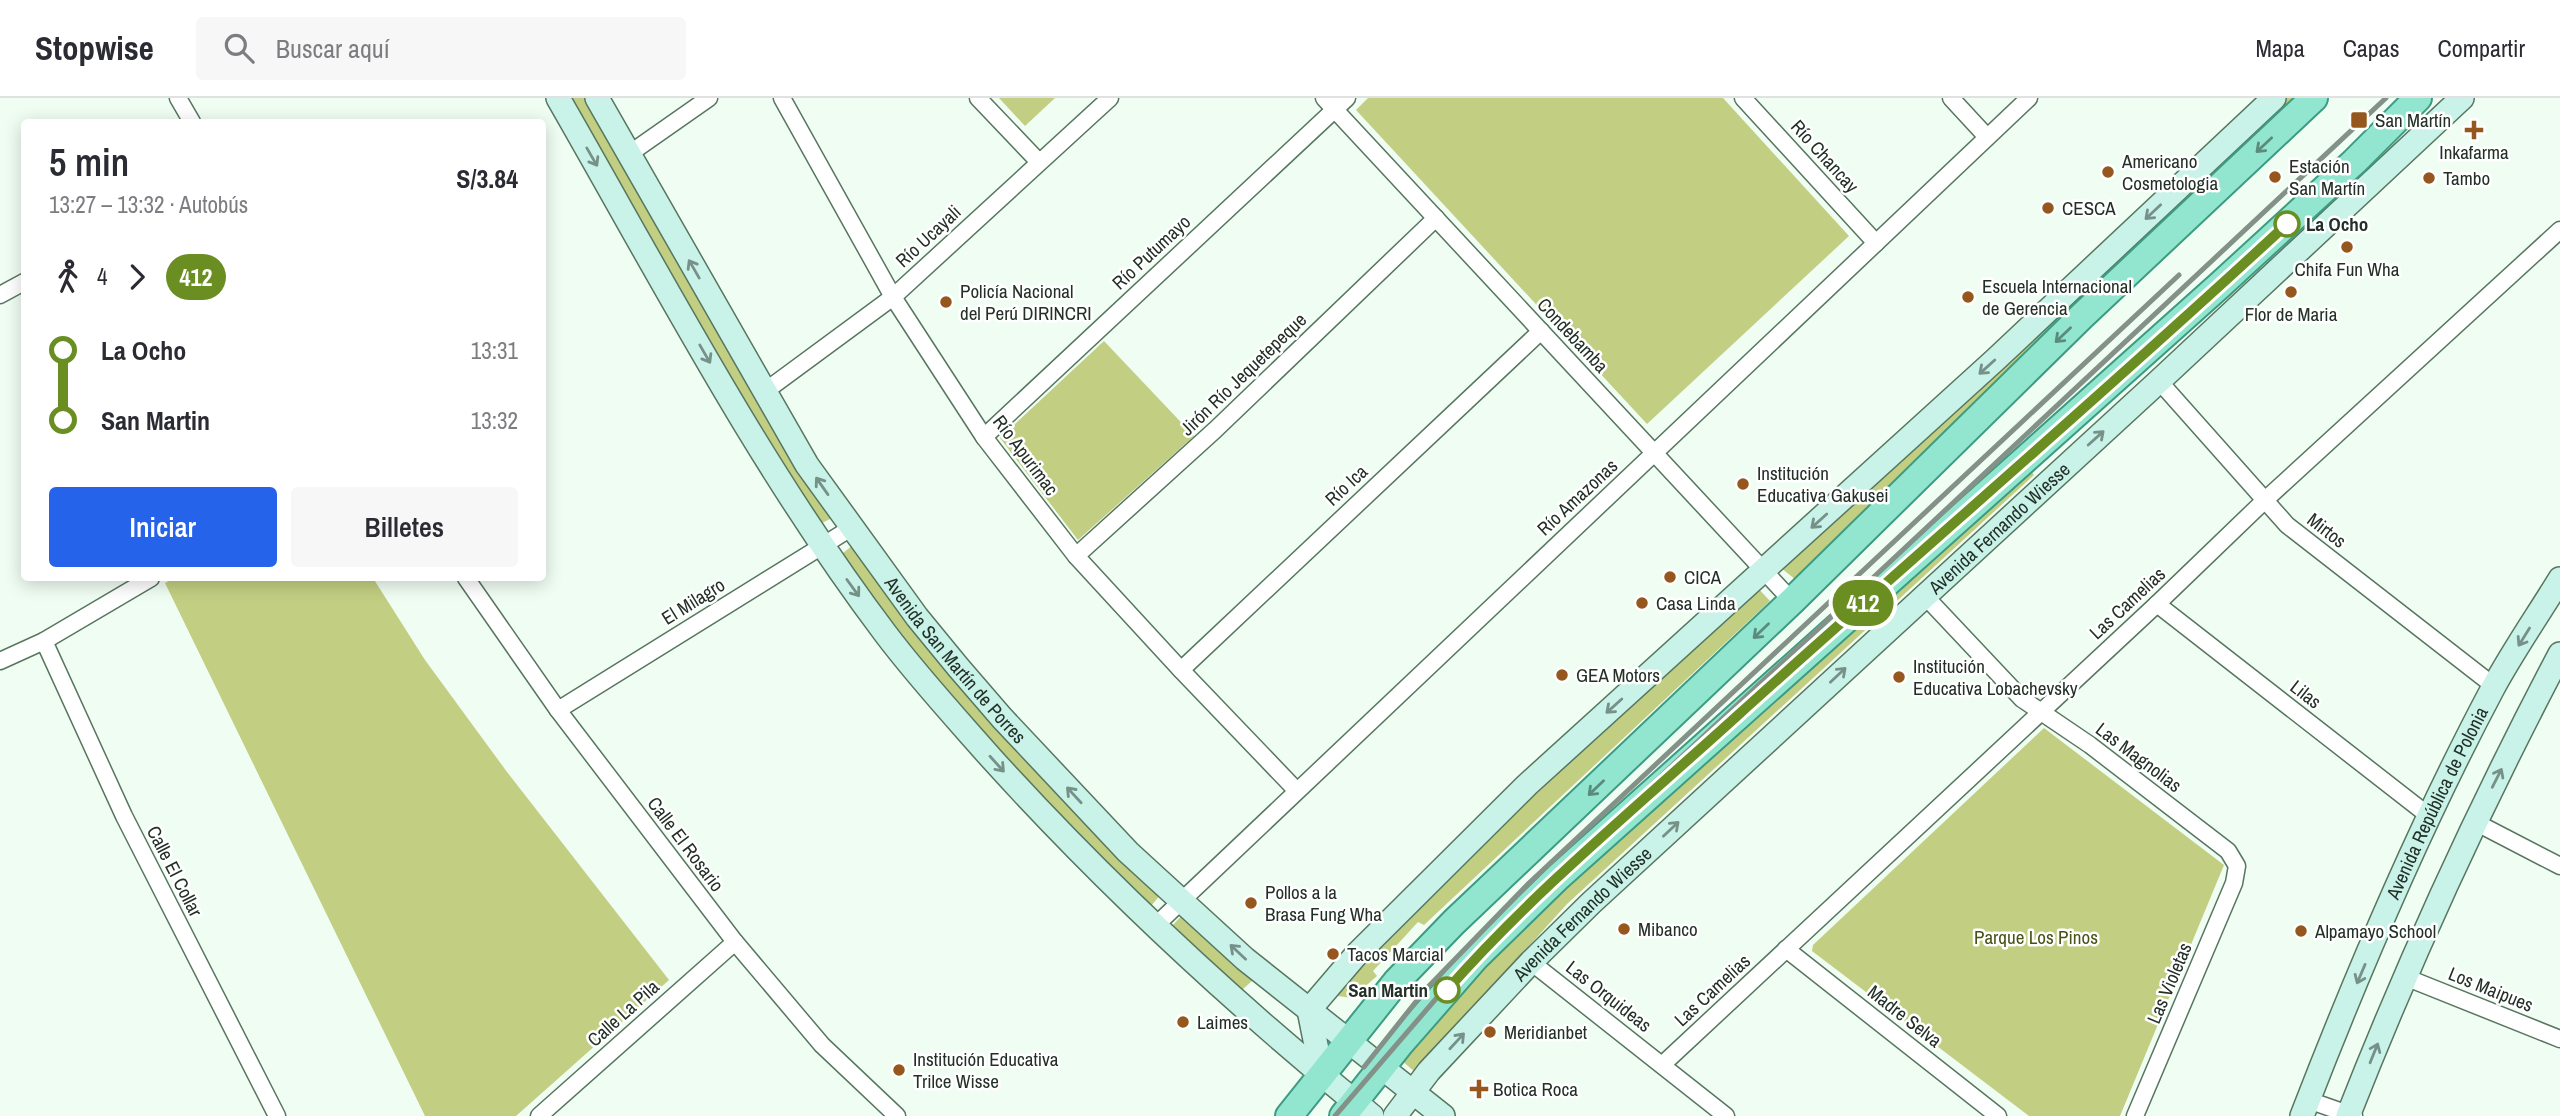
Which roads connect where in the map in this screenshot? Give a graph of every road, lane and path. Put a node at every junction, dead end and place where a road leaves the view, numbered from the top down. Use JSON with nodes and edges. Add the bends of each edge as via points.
{"nodes":[{"id":1,"x":178,"y":98,"type":"edge"},
{"id":2,"x":558,"y":98,"type":"edge"},
{"id":3,"x":597,"y":98,"type":"edge"},
{"id":4,"x":709,"y":98,"type":"edge"},
{"id":5,"x":782,"y":98,"type":"edge"},
{"id":6,"x":978,"y":98,"type":"edge"},
{"id":7,"x":1110,"y":98,"type":"edge"},
{"id":8,"x":1347,"y":98,"type":"edge"},
{"id":9,"x":1743,"y":98,"type":"edge"},
{"id":10,"x":1951,"y":98,"type":"edge"},
{"id":11,"x":2029,"y":98,"type":"edge"},
{"id":12,"x":2274,"y":98,"type":"edge"},
{"id":13,"x":2314,"y":98,"type":"edge"},
{"id":14,"x":2415,"y":99,"type":"edge"},
{"id":15,"x":2460,"y":99,"type":"edge"},
{"id":16,"x":1329,"y":104,"type":"edge"},
{"id":17,"x":190,"y":119,"type":"edge"},
{"id":18,"x":2436,"y":122,"type":"junction"},
{"id":19,"x":1987,"y":137,"type":"junction"},
{"id":20,"x":629,"y":154,"type":"junction"},
{"id":21,"x":1039,"y":162,"type":"junction"},
{"id":22,"x":1436,"y":218,"type":"junction"},
{"id":23,"x":2560,"y":230,"type":"edge"},
{"id":24,"x":1876,"y":243,"type":"junction"},
{"id":25,"x":21,"y":284,"type":"edge"},
{"id":26,"x":0,"y":295,"type":"edge"},
{"id":27,"x":894,"y":297,"type":"junction"},
{"id":28,"x":1541,"y":331,"type":"junction"},
{"id":29,"x":2159,"y":381,"type":"junction"},
{"id":30,"x":764,"y":392,"type":"junction"},
{"id":31,"x":984,"y":436,"type":"junction"},
{"id":32,"x":1654,"y":453,"type":"junction"},
{"id":33,"x":2264,"y":500,"type":"junction"},
{"id":34,"x":851,"y":528,"type":"junction"},
{"id":35,"x":822,"y":546,"type":"junction"},
{"id":36,"x":1076,"y":556,"type":"junction"},
{"id":37,"x":1763,"y":571,"type":"junction"},
{"id":38,"x":2560,"y":579,"type":"edge"},
{"id":39,"x":146,"y":581,"type":"edge"},
{"id":40,"x":468,"y":581,"type":"edge"},
{"id":41,"x":1924,"y":595,"type":"junction"},
{"id":42,"x":1792,"y":601,"type":"junction"},
{"id":43,"x":2157,"y":604,"type":"junction"},
{"id":44,"x":44,"y":641,"type":"junction"},
{"id":45,"x":0,"y":661,"type":"edge"},
{"id":46,"x":2557,"y":668,"type":"edge"},
{"id":47,"x":1181,"y":670,"type":"junction"},
{"id":48,"x":2494,"y":686,"type":"junction"},
{"id":49,"x":558,"y":710,"type":"junction"},
{"id":50,"x":2042,"y":711,"type":"junction"},
{"id":51,"x":1297,"y":791,"type":"junction"},
{"id":52,"x":2429,"y":816,"type":"junction"},
{"id":53,"x":2475,"y":822,"type":"junction"},
{"id":54,"x":2237,"y":866,"type":"joint"},
{"id":55,"x":2560,"y":866,"type":"edge"},
{"id":56,"x":1182,"y":900,"type":"junction"},
{"id":57,"x":1155,"y":926,"type":"junction"},
{"id":58,"x":735,"y":942,"type":"junction"},
{"id":59,"x":1786,"y":949,"type":"junction"},
{"id":60,"x":1531,"y":962,"type":"junction"},
{"id":61,"x":2405,"y":977,"type":"junction"},
{"id":62,"x":1275,"y":983,"type":"junction"},
{"id":63,"x":1309,"y":1010,"type":"junction"},
{"id":64,"x":1250,"y":1011,"type":"junction"},
{"id":65,"x":2560,"y":1039,"type":"edge"},
{"id":66,"x":1348,"y":1042,"type":"junction"},
{"id":67,"x":1662,"y":1065,"type":"junction"},
{"id":68,"x":1381,"y":1068,"type":"junction"},
{"id":69,"x":1322,"y":1075,"type":"junction"},
{"id":70,"x":1413,"y":1093,"type":"junction"},
{"id":71,"x":2305,"y":1108,"type":"edge"},
{"id":72,"x":1357,"y":1111,"type":"edge"},
{"id":73,"x":2350,"y":1115,"type":"edge"},
{"id":74,"x":277,"y":1116,"type":"edge"},
{"id":75,"x":539,"y":1116,"type":"edge"},
{"id":76,"x":897,"y":1116,"type":"edge"},
{"id":77,"x":1289,"y":1116,"type":"edge"},
{"id":78,"x":1395,"y":1116,"type":"edge"},
{"id":79,"x":1443,"y":1116,"type":"edge"},
{"id":80,"x":1726,"y":1116,"type":"edge"},
{"id":81,"x":1998,"y":1116,"type":"edge"},
{"id":82,"x":2135,"y":1116,"type":"edge"}],
"edges":[{"from":1,"to":17,"type":"street"},
{"from":2,"to":35,"type":"main road","name":"Avenida San Martín de Porres","one_way":true,"via":[[744,421]]},
{"from":3,"to":20,"type":"main road","name":"Avenida San Martín de Porres"},
{"from":4,"to":20,"type":"street"},
{"from":5,"to":27,"type":"street","name":"Río Apurimac"},
{"from":6,"to":21,"type":"street"},
{"from":7,"to":21,"type":"street","name":"Río Ucayali"},
{"from":8,"to":16,"type":"street","name":"Río Putumayo"},
{"from":9,"to":24,"type":"street","name":"Río Chancay"},
{"from":10,"to":19,"type":"street"},
{"from":11,"to":19,"type":"street","name":"Río Amazonas"},
{"from":12,"to":37,"type":"main road","one_way":true},
{"from":13,"to":42,"type":"main road","one_way":true,"via":[[2082,316]]},
{"from":14,"to":18,"type":"main road"},
{"from":14,"to":68,"type":"main road","name":"Avenida Fernando Wiesse","via":[[2221,285],[1558,877],[1476,957]]},
{"from":15,"to":18,"type":"main road","name":"Avenida Fernando Wiesse"},
{"from":16,"to":22,"type":"street","name":"Condebamba"},
{"from":16,"to":31,"type":"street","name":"Río Putumayo"},
{"from":18,"to":29,"type":"main road","name":"Avenida Fernando Wiesse"},
{"from":19,"to":24,"type":"street","name":"Río Amazonas"},
{"from":30,"to":20,"type":"main road","name":"Avenida San Martín de Porres","one_way":true},
{"from":21,"to":27,"type":"street","name":"Río Ucayali"},
{"from":22,"to":28,"type":"street","name":"Condebamba"},
{"from":22,"to":36,"type":"street","name":"Jirón Río Jequetepeque"},
{"from":23,"to":33,"type":"street","name":"Las Camelias"},
{"from":24,"to":32,"type":"street","name":"Río Amazonas"},
{"from":25,"to":26,"type":"street"},
{"from":27,"to":30,"type":"street","name":"Río Ucayali"},
{"from":27,"to":31,"type":"street","name":"Río Apurimac"},
{"from":28,"to":32,"type":"street","name":"Condebamba"},
{"from":28,"to":47,"type":"street","name":"Río Ica"},
{"from":29,"to":33,"type":"street","name":"Mirtos"},
{"from":41,"to":29,"type":"main road","name":"Avenida Fernando Wiesse","one_way":true},
{"from":34,"to":30,"type":"main road","name":"Avenida San Martín de Porres","one_way":true},
{"from":31,"to":36,"type":"street","name":"Río Apurimac"},
{"from":32,"to":37,"type":"street","name":"Condebamba"},
{"from":32,"to":51,"type":"street","name":"Río Amazonas"},
{"from":33,"to":43,"type":"street","name":"Las Camelias"},
{"from":33,"to":48,"type":"street","name":"Mirtos","via":[[2287,525]]},
{"from":34,"to":35,"type":"street","name":"El Milagro"},
{"from":56,"to":34,"type":"main road","name":"Avenida San Martín de Porres","one_way":true,"via":[[1128,852],[1002,718],[917,617]]},
{"from":35,"to":49,"type":"street","name":"El Milagro"},
{"from":35,"to":57,"type":"main road","name":"Avenida San Martín de Porres","one_way":true,"via":[[940,701],[1045,817]]},
{"from":36,"to":47,"type":"street","name":"Río Apurimac"},
{"from":37,"to":42,"type":"street","name":"Condebamba"},
{"from":37,"to":63,"type":"main road","one_way":true,"via":[[1527,785],[1356,955]]},
{"from":38,"to":48,"type":"main road","name":"Avenida República de Polonia","one_way":true},
{"from":39,"to":44,"type":"street"},
{"from":40,"to":49,"type":"street","name":"Calle El Rosario"},
{"from":41,"to":50,"type":"street","name":"Las Magnolias","via":[[2022,699]]},
{"from":60,"to":41,"type":"main road","name":"Avenida Fernando Wiesse","one_way":true},
{"from":42,"to":66,"type":"main road","one_way":true,"via":[[1454,922],[1396,982]]},
{"from":43,"to":50,"type":"street","name":"Las Camelias"},
{"from":43,"to":52,"type":"street","name":"Lilas"},
{"from":44,"to":45,"type":"street"},
{"from":44,"to":74,"type":"street","name":"Calle El Collar","via":[[124,816]]},
{"from":53,"to":46,"type":"main road","one_way":true},
{"from":47,"to":51,"type":"street","name":"Río Apurimac"},
{"from":48,"to":52,"type":"main road","name":"Avenida República de Polonia"},
{"from":49,"to":58,"type":"street","name":"Calle El Rosario"},
{"from":50,"to":54,"type":"street","name":"Las Magnolias","via":[[2228,851]]},
{"from":50,"to":59,"type":"street","name":"Las Camelias"},
{"from":51,"to":56,"type":"street","name":"Río Amazonas"},
{"from":52,"to":71,"type":"main road","name":"Avenida República de Polonia","one_way":true},
{"from":53,"to":55,"type":"street"},
{"from":53,"to":61,"type":"main road"},
{"from":54,"to":82,"type":"street","name":"Las Violetas","via":[[2234,883]]},
{"from":56,"to":57,"type":"street","name":"Río Amazonas"},
{"from":62,"to":56,"type":"main road","name":"Avenida San Martín de Porres","one_way":true},
{"from":57,"to":64,"type":"main road","name":"Avenida San Martín de Porres"},
{"from":58,"to":75,"type":"street","name":"Calle La Pila"},
{"from":58,"to":76,"type":"street","name":"Calle El Rosario","via":[[822,1045]]},
{"from":59,"to":67,"type":"street","name":"Las Camelias"},
{"from":59,"to":81,"type":"street","name":"Madre Selva"},
{"from":60,"to":67,"type":"street","name":"Las Orquideas"},
{"from":70,"to":60,"type":"main road","name":"Avenida Fernando Wiesse","one_way":true},
{"from":61,"to":65,"type":"street","name":"Los Maipues"},
{"from":73,"to":61,"type":"main road","one_way":true},
{"from":62,"to":63,"type":"main road","name":"Avenida San Martín de Porres"},
{"from":62,"to":64,"type":"main road"},
{"from":63,"to":66,"type":"main road","name":"Avenida San Martín de Porres"},
{"from":63,"to":69,"type":"main road"},
{"from":64,"to":69,"type":"main road","name":"Avenida San Martín de Porres"},
{"from":66,"to":68,"type":"main road","name":"Avenida San Martín de Porres"},
{"from":66,"to":69,"type":"main road"},
{"from":67,"to":80,"type":"street","name":"Las Orquideas"},
{"from":68,"to":70,"type":"main road","name":"Avenida San Martín de Porres"},
{"from":68,"to":72,"type":"main road","name":"Avenida Fernando Wiesse"},
{"from":69,"to":72,"type":"main road","name":"Avenida San Martín de Porres"},
{"from":69,"to":77,"type":"main road"},
{"from":70,"to":78,"type":"main road","name":"Avenida Fernando Wiesse"},
{"from":70,"to":79,"type":"main road","name":"Avenida San Martín de Porres"},
{"from":71,"to":73,"type":"street"}]}
